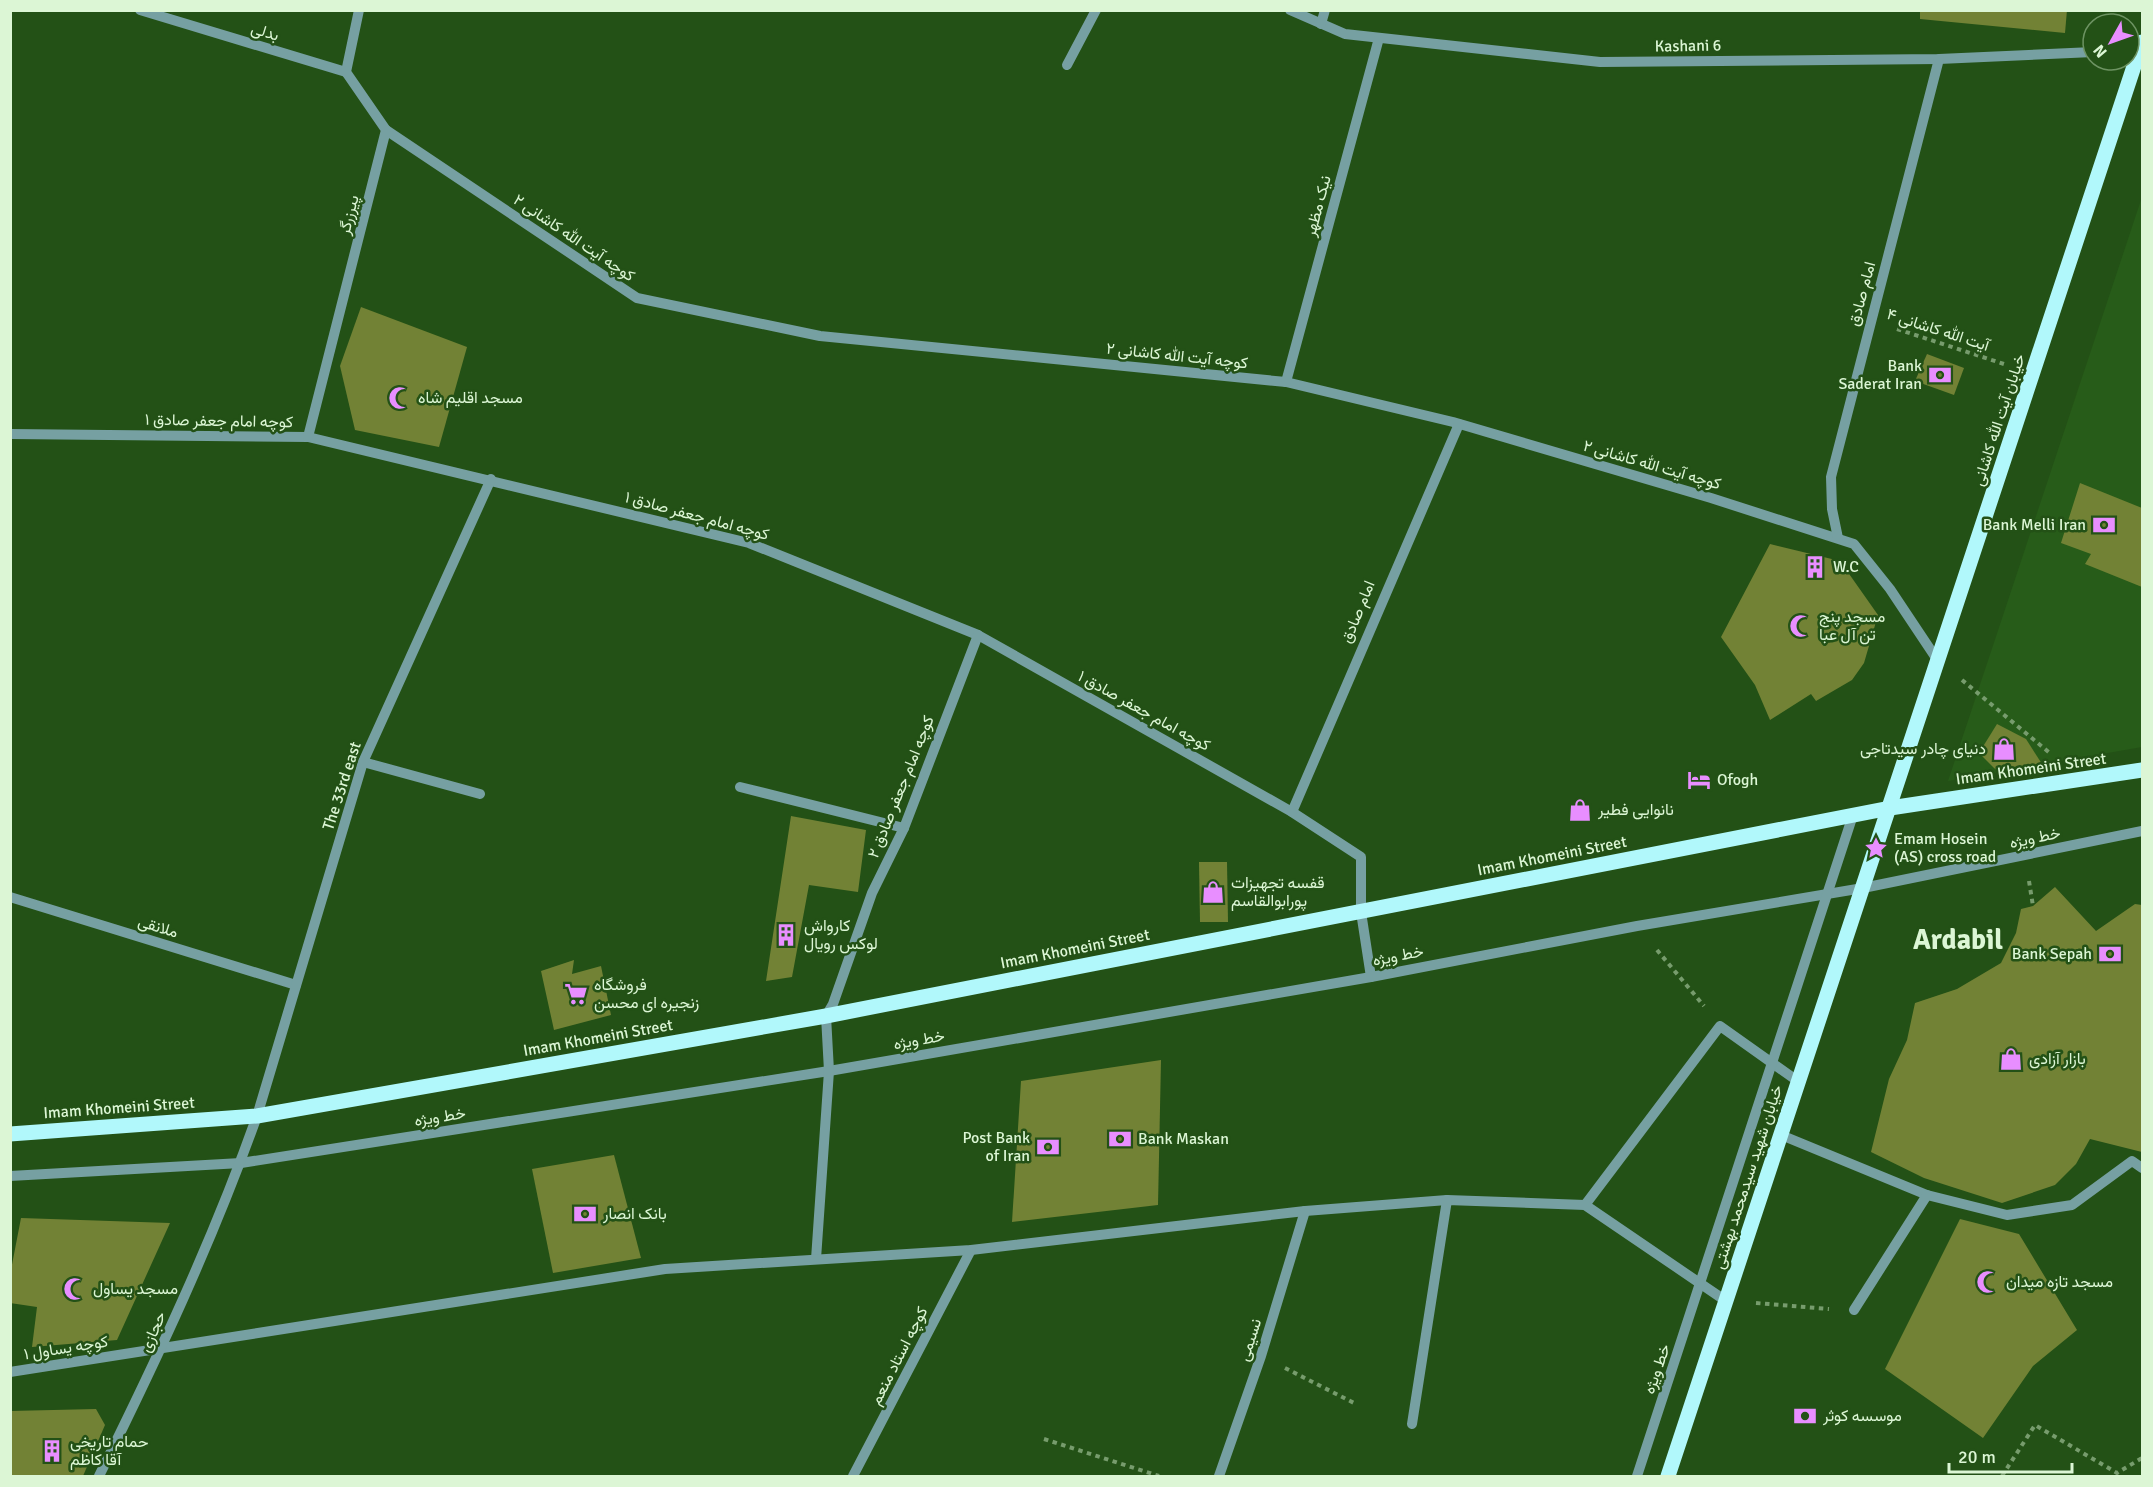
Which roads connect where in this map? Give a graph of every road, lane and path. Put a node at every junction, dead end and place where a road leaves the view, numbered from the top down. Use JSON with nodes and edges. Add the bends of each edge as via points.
{"nodes":[{"id":1,"x":140,"y":10,"type":"edge"},
{"id":2,"x":359,"y":10,"type":"edge"},
{"id":3,"x":1096,"y":10,"type":"edge"},
{"id":4,"x":1290,"y":10,"type":"edge"},
{"id":5,"x":1325,"y":10,"type":"edge"},
{"id":6,"x":1321,"y":24,"type":"junction"},
{"id":7,"x":1379,"y":38,"type":"junction"},
{"id":8,"x":2081,"y":52,"type":"edge"},
{"id":9,"x":1939,"y":58,"type":"junction"},
{"id":10,"x":1067,"y":65,"type":"dead end"},
{"id":11,"x":346,"y":72,"type":"junction"},
{"id":12,"x":2129,"y":72,"type":"edge"},
{"id":13,"x":386,"y":130,"type":"junction"},
{"id":14,"x":1871,"y":320,"type":"junction"},
{"id":15,"x":2033,"y":373,"type":"junction"},
{"id":16,"x":1286,"y":382,"type":"junction"},
{"id":17,"x":1456,"y":423,"type":"junction"},
{"id":18,"x":10,"y":434,"type":"edge"},
{"id":19,"x":308,"y":437,"type":"junction"},
{"id":20,"x":491,"y":479,"type":"junction"},
{"id":21,"x":1838,"y":538,"type":"junction"},
{"id":22,"x":978,"y":635,"type":"junction"},
{"id":23,"x":1938,"y":661,"type":"junction"},
{"id":24,"x":363,"y":762,"type":"junction"},
{"id":25,"x":2142,"y":770,"type":"edge"},
{"id":26,"x":2084,"y":781,"type":"junction"},
{"id":27,"x":740,"y":787,"type":"dead end"},
{"id":28,"x":480,"y":794,"type":"dead end"},
{"id":29,"x":1890,"y":808,"type":"junction"},
{"id":30,"x":1292,"y":812,"type":"junction"},
{"id":31,"x":1852,"y":815,"type":"junction"},
{"id":32,"x":904,"y":828,"type":"junction"},
{"id":33,"x":2142,"y":831,"type":"edge"},
{"id":34,"x":1863,"y":888,"type":"junction"},
{"id":35,"x":1828,"y":894,"type":"junction"},
{"id":36,"x":10,"y":897,"type":"edge"},
{"id":37,"x":1361,"y":912,"type":"junction"},
{"id":38,"x":1637,"y":926,"type":"junction"},
{"id":39,"x":1371,"y":977,"type":"junction"},
{"id":40,"x":296,"y":986,"type":"junction"},
{"id":41,"x":825,"y":1016,"type":"junction"},
{"id":42,"x":1720,"y":1026,"type":"junction"},
{"id":43,"x":1773,"y":1064,"type":"junction"},
{"id":44,"x":829,"y":1071,"type":"junction"},
{"id":45,"x":1799,"y":1082,"type":"junction"},
{"id":46,"x":257,"y":1116,"type":"junction"},
{"id":47,"x":10,"y":1134,"type":"edge"},
{"id":48,"x":1781,"y":1135,"type":"junction"},
{"id":49,"x":241,"y":1163,"type":"junction"},
{"id":50,"x":2142,"y":1168,"type":"edge"},
{"id":51,"x":10,"y":1176,"type":"edge"},
{"id":52,"x":1927,"y":1195,"type":"junction"},
{"id":53,"x":1447,"y":1200,"type":"junction"},
{"id":54,"x":1585,"y":1205,"type":"junction"},
{"id":55,"x":1305,"y":1211,"type":"junction"},
{"id":56,"x":971,"y":1250,"type":"junction"},
{"id":57,"x":816,"y":1259,"type":"junction"},
{"id":58,"x":1701,"y":1284,"type":"junction"},
{"id":59,"x":1726,"y":1301,"type":"junction"},
{"id":60,"x":1854,"y":1310,"type":"joint"},
{"id":61,"x":162,"y":1348,"type":"junction"},
{"id":62,"x":1261,"y":1356,"type":"junction"},
{"id":63,"x":10,"y":1372,"type":"edge"},
{"id":64,"x":1356,"y":1404,"type":"dead end"},
{"id":65,"x":1412,"y":1424,"type":"dead end"},
{"id":66,"x":1044,"y":1439,"type":"dead end"},
{"id":67,"x":2142,"y":1458,"type":"edge"},
{"id":68,"x":99,"y":1476,"type":"edge"},
{"id":69,"x":853,"y":1476,"type":"edge"},
{"id":70,"x":1159,"y":1476,"type":"edge"},
{"id":71,"x":1219,"y":1476,"type":"edge"},
{"id":72,"x":1637,"y":1476,"type":"edge"},
{"id":73,"x":1668,"y":1476,"type":"edge"},
{"id":74,"x":2002,"y":1476,"type":"edge"}],
"edges":[{"from":1,"to":11,"type":"street","name":"بدلی"},
{"from":2,"to":11,"type":"street"},
{"from":3,"to":10,"type":"street"},
{"from":4,"to":6,"type":"street","name":"Kashani 6"},
{"from":5,"to":6,"type":"street"},
{"from":6,"to":7,"type":"street","name":"Kashani 6","via":[[1345,34]]},
{"from":7,"to":9,"type":"street","name":"Kashani 6","via":[[1600,62]]},
{"from":7,"to":16,"type":"street","name":"نیک مظهر"},
{"from":8,"to":9,"type":"street","name":"Kashani 6"},
{"from":9,"to":14,"type":"street","name":"امام صادق"},
{"from":11,"to":13,"type":"street"},
{"from":12,"to":15,"type":"main road","name":"خیابان آیت الله کاشانی"},
{"from":13,"to":16,"type":"street","name":"کوچه آیت الله کاشانی ۲","via":[[637,298],[820,336]]},
{"from":13,"to":19,"type":"street","name":"پیرزرگر"},
{"from":14,"to":15,"type":"path","name":"آیت الله کاشانی ۴"},
{"from":14,"to":21,"type":"street","name":"امام صادق","via":[[1831,477]]},
{"from":15,"to":23,"type":"main road","name":"خیابان آیت الله کاشانی"},
{"from":16,"to":17,"type":"street","name":"کوچه آیت الله کاشانی ۲"},
{"from":17,"to":21,"type":"street","name":"کوچه آیت الله کاشانی ۲"},
{"from":17,"to":30,"type":"street","name":"امام صادق"},
{"from":18,"to":19,"type":"street","name":"کوچه امام جعفر صادق ۱"},
{"from":19,"to":20,"type":"street","name":"کوچه امام جعفر صادق ۱"},
{"from":20,"to":22,"type":"street","name":"کوچه امام جعفر صادق ۱","via":[[749,543]]},
{"from":20,"to":24,"type":"street","name":"The 33rd east"},
{"from":21,"to":23,"type":"street","name":"کوچه آیت الله کاشانی ۲","via":[[1854,544]]},
{"from":22,"to":30,"type":"street","name":"کوچه امام جعفر صادق ۱"},
{"from":22,"to":32,"type":"street","name":"کوچه امام جعفر صادق ۲"},
{"from":23,"to":26,"type":"path"},
{"from":23,"to":29,"type":"main road","name":"خیابان آیت الله کاشانی"},
{"from":24,"to":28,"type":"street"},
{"from":24,"to":40,"type":"street","name":"The 33rd east"},
{"from":25,"to":26,"type":"main road","name":"Imam Khomeini Street"},
{"from":26,"to":29,"type":"main road","name":"Imam Khomeini Street"},
{"from":27,"to":32,"type":"street"},
{"from":29,"to":31,"type":"main road","name":"Imam Khomeini Street"},
{"from":29,"to":34,"type":"main road","name":"خیابان شهید سیدمحمد بهشتی"},
{"from":30,"to":37,"type":"street","name":"کوچه امام جعفر صادق ۱","via":[[1361,857]]},
{"from":31,"to":35,"type":"street"},
{"from":31,"to":37,"type":"main road","name":"Imam Khomeini Street"},
{"from":32,"to":41,"type":"street","name":"کوچه امام جعفر صادق ۲","via":[[872,893],[833,1004]]},
{"from":33,"to":34,"type":"street","name":"خط ویژه"},
{"from":34,"to":35,"type":"street","name":"خط ویژه"},
{"from":34,"to":45,"type":"main road","name":"خیابان شهید سیدمحمد بهشتی"},
{"from":35,"to":38,"type":"street","name":"خط ویژه"},
{"from":35,"to":43,"type":"street","name":"خط ویژه"},
{"from":36,"to":40,"type":"street","name":"ملانقی"},
{"from":37,"to":39,"type":"street"},
{"from":37,"to":41,"type":"main road","name":"Imam Khomeini Street"},
{"from":38,"to":39,"type":"street","name":"خط ویژه"},
{"from":38,"to":42,"type":"path"},
{"from":39,"to":44,"type":"street","name":"خط ویژه"},
{"from":40,"to":46,"type":"street","name":"The 33rd east"},
{"from":41,"to":44,"type":"street"},
{"from":41,"to":46,"type":"main road","name":"Imam Khomeini Street"},
{"from":42,"to":43,"type":"street"},
{"from":42,"to":54,"type":"street"},
{"from":43,"to":45,"type":"street"},
{"from":43,"to":58,"type":"street","name":"خط ویژه"},
{"from":44,"to":49,"type":"street","name":"خط ویژه"},
{"from":44,"to":57,"type":"street"},
{"from":45,"to":48,"type":"main road","name":"خیابان شهید سیدمحمد بهشتی"},
{"from":46,"to":47,"type":"main road","name":"Imam Khomeini Street"},
{"from":46,"to":49,"type":"street","name":"حجازی"},
{"from":48,"to":52,"type":"street"},
{"from":48,"to":59,"type":"main road","name":"خیابان شهید سیدمحمد بهشتی"},
{"from":49,"to":51,"type":"street","name":"خط ویژه"},
{"from":49,"to":61,"type":"street","name":"حجازی"},
{"from":50,"to":52,"type":"street","via":[[2132,1161],[2073,1204],[2007,1215]]},
{"from":52,"to":60,"type":"street"},
{"from":53,"to":54,"type":"street","name":"کوچه یساول ۱"},
{"from":53,"to":55,"type":"street","name":"کوچه یساول ۱"},
{"from":53,"to":65,"type":"street"},
{"from":54,"to":58,"type":"street"},
{"from":55,"to":56,"type":"street","name":"کوچه یساول ۱"},
{"from":55,"to":62,"type":"street","name":"نسیمی"},
{"from":56,"to":57,"type":"street","name":"کوچه یساول ۱"},
{"from":56,"to":69,"type":"street","name":"کوچه استاد منعم"},
{"from":57,"to":61,"type":"street","name":"کوچه یساول ۱","via":[[665,1269]]},
{"from":58,"to":59,"type":"street"},
{"from":58,"to":72,"type":"street","name":"خط ویژه"},
{"from":59,"to":60,"type":"path"},
{"from":59,"to":73,"type":"main road","name":"خیابان شهید سیدمحمد بهشتی"},
{"from":61,"to":63,"type":"street","name":"کوچه یساول ۱"},
{"from":61,"to":68,"type":"street","name":"حجازی"},
{"from":62,"to":64,"type":"path"},
{"from":62,"to":71,"type":"street","name":"نسیمی"},
{"from":66,"to":70,"type":"path"},
{"from":67,"to":74,"type":"path","via":[[2117,1473],[2035,1425]]}]}
